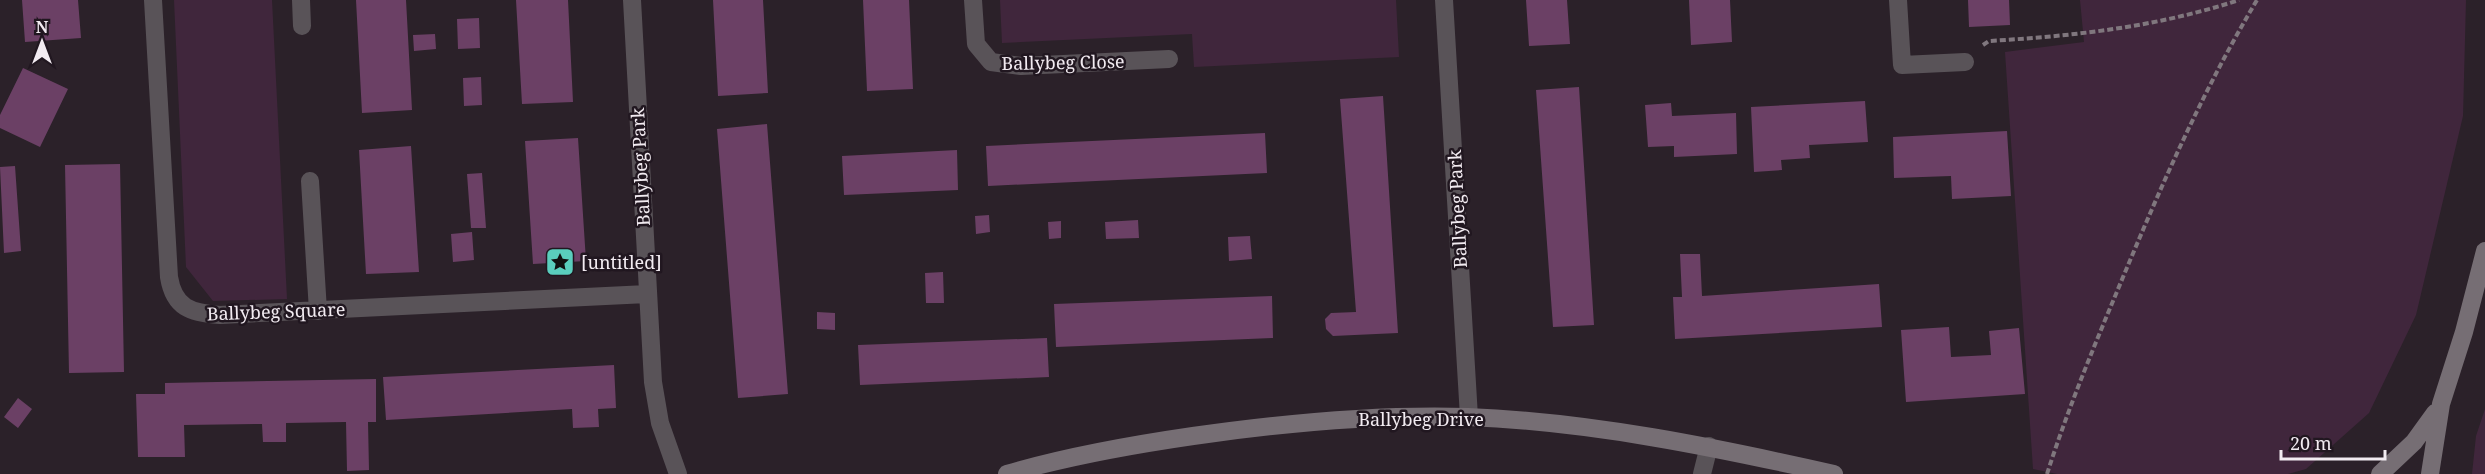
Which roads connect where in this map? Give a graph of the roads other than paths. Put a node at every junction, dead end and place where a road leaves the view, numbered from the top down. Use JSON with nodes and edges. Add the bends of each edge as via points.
{"nodes":[{"id":1,"x":153,"y":0,"type":"edge"},
{"id":2,"x":301,"y":0,"type":"edge"},
{"id":3,"x":632,"y":0,"type":"edge"},
{"id":4,"x":973,"y":0,"type":"edge"},
{"id":5,"x":1444,"y":0,"type":"edge"},
{"id":6,"x":1898,"y":0,"type":"edge"},
{"id":7,"x":302,"y":26,"type":"dead end"},
{"id":8,"x":1169,"y":59,"type":"dead end"},
{"id":9,"x":1965,"y":62,"type":"road end"},
{"id":10,"x":310,"y":181,"type":"dead end"},
{"id":11,"x":2485,"y":251,"type":"edge"},
{"id":12,"x":647,"y":294,"type":"junction"},
{"id":13,"x":318,"y":311,"type":"junction"},
{"id":14,"x":2441,"y":404,"type":"junction"},
{"id":15,"x":1469,"y":417,"type":"junction"},
{"id":16,"x":1708,"y":446,"type":"junction"},
{"id":17,"x":678,"y":474,"type":"edge"},
{"id":18,"x":1007,"y":474,"type":"edge"},
{"id":19,"x":1702,"y":474,"type":"edge"},
{"id":20,"x":1834,"y":474,"type":"edge"},
{"id":21,"x":2380,"y":474,"type":"edge"},
{"id":22,"x":2430,"y":474,"type":"edge"}],
"edges":[{"from":1,"to":13,"type":"street","name":"Ballybeg Square","via":[[168,265],[174,295],[183,307],[196,313]]},
{"from":2,"to":7,"type":"street"},
{"from":3,"to":12,"type":"street","name":"Ballybeg Park"},
{"from":4,"to":8,"type":"street","name":"Ballybeg Close","via":[[976,44],[985,58],[998,65]]},
{"from":5,"to":15,"type":"street","name":"Ballybeg Park"},
{"from":6,"to":9,"type":"street","via":[[1902,65]]},
{"from":10,"to":13,"type":"street"},
{"from":11,"to":14,"type":"street"},
{"from":12,"to":13,"type":"street","name":"Ballybeg Square"},
{"from":12,"to":17,"type":"street","name":"Ballybeg Park","via":[[656,402]]},
{"from":14,"to":21,"type":"street","via":[[2414,442]]},
{"from":14,"to":22,"type":"street"},
{"from":15,"to":16,"type":"street","name":"Ballybeg Drive","via":[[1613,431]]},
{"from":15,"to":18,"type":"street","name":"Ballybeg Drive","via":[[1355,419],[1229,431],[1086,454]]},
{"from":16,"to":19,"type":"street"},
{"from":16,"to":20,"type":"street","name":"Ballybeg Drive"}]}
